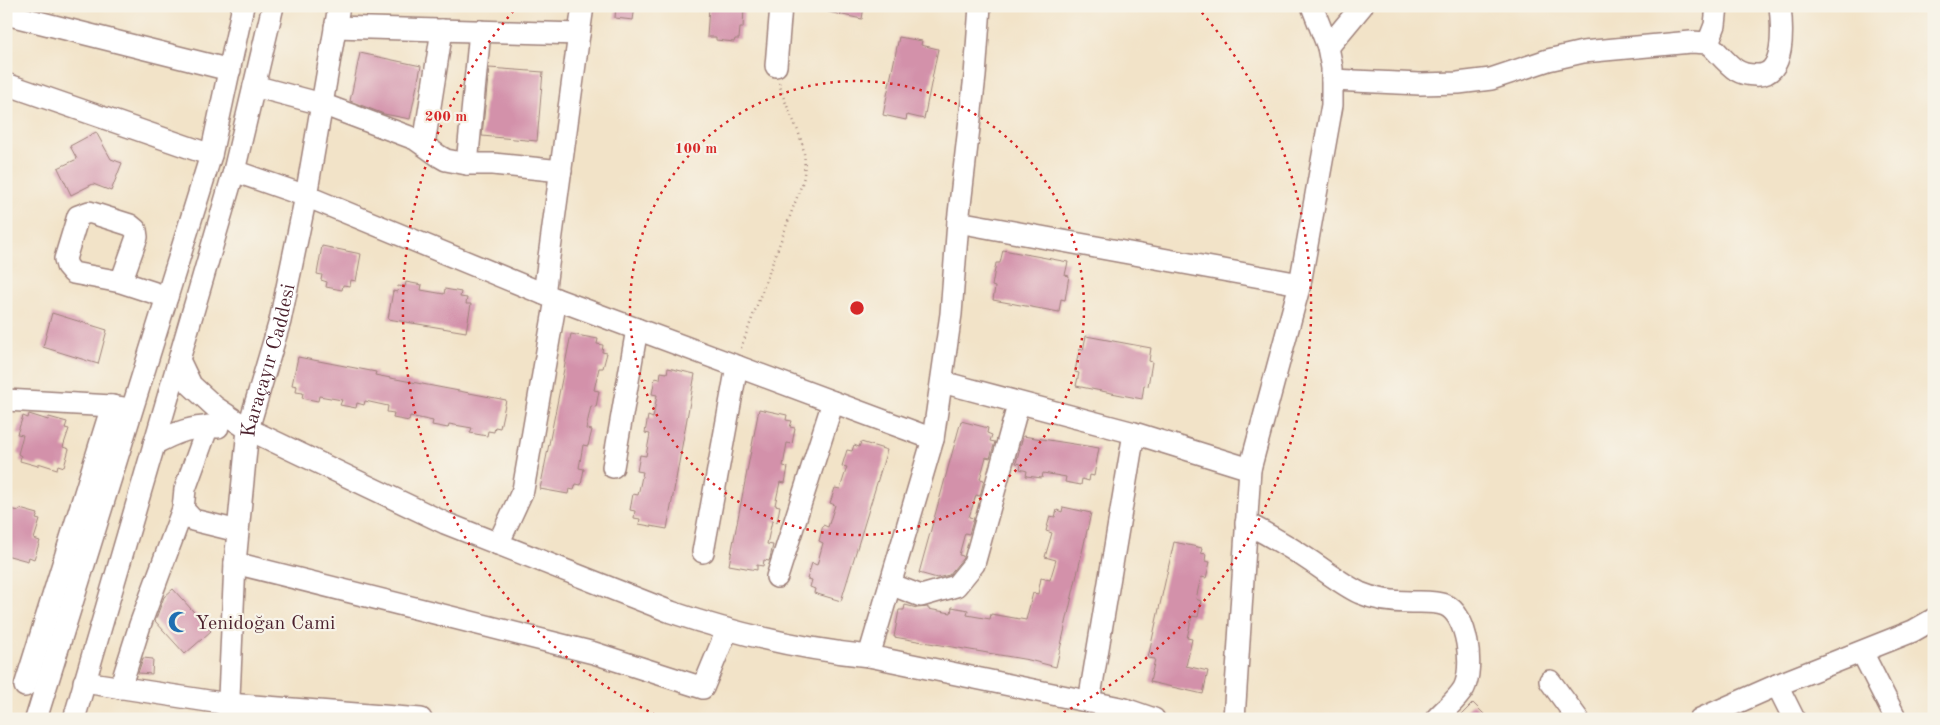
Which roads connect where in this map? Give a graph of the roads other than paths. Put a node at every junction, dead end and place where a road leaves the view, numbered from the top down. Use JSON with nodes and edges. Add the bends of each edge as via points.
{"nodes":[{"id":1,"x":244,"y":6,"type":"edge"},
{"id":2,"x":273,"y":6,"type":"edge"},
{"id":3,"x":583,"y":6,"type":"edge"},
{"id":4,"x":781,"y":6,"type":"edge"},
{"id":5,"x":980,"y":6,"type":"edge"},
{"id":6,"x":1312,"y":6,"type":"edge"},
{"id":7,"x":1362,"y":6,"type":"edge"},
{"id":8,"x":1717,"y":6,"type":"edge"},
{"id":9,"x":1780,"y":6,"type":"edge"},
{"id":10,"x":6,"y":14,"type":"edge"},
{"id":11,"x":337,"y":16,"type":"edge"},
{"id":12,"x":442,"y":30,"type":"junction"},
{"id":13,"x":480,"y":31,"type":"junction"},
{"id":14,"x":580,"y":34,"type":"junction"},
{"id":15,"x":1708,"y":43,"type":"junction"},
{"id":16,"x":1328,"y":47,"type":"junction"},
{"id":17,"x":776,"y":66,"type":"road end"},
{"id":18,"x":230,"y":70,"type":"junction"},
{"id":19,"x":1332,"y":80,"type":"junction"},
{"id":20,"x":6,"y":84,"type":"edge"},
{"id":21,"x":254,"y":86,"type":"junction"},
{"id":22,"x":322,"y":104,"type":"junction"},
{"id":23,"x":424,"y":144,"type":"junction"},
{"id":24,"x":211,"y":155,"type":"junction"},
{"id":25,"x":468,"y":164,"type":"junction"},
{"id":26,"x":234,"y":170,"type":"junction"},
{"id":27,"x":561,"y":171,"type":"junction"},
{"id":28,"x":306,"y":196,"type":"junction"},
{"id":29,"x":958,"y":222,"type":"junction"},
{"id":30,"x":121,"y":282,"type":"dead end"},
{"id":31,"x":1300,"y":284,"type":"junction"},
{"id":32,"x":167,"y":297,"type":"junction"},
{"id":33,"x":550,"y":297,"type":"junction"},
{"id":34,"x":637,"y":329,"type":"junction"},
{"id":35,"x":179,"y":360,"type":"junction"},
{"id":36,"x":737,"y":366,"type":"junction"},
{"id":37,"x":942,"y":382,"type":"junction"},
{"id":38,"x":6,"y":400,"type":"edge"},
{"id":39,"x":833,"y":402,"type":"junction"},
{"id":40,"x":122,"y":408,"type":"junction"},
{"id":41,"x":1017,"y":409,"type":"dead end"},
{"id":42,"x":208,"y":426,"type":"junction"},
{"id":43,"x":248,"y":429,"type":"junction"},
{"id":44,"x":1134,"y":433,"type":"junction"},
{"id":45,"x":933,"y":439,"type":"junction"},
{"id":46,"x":154,"y":444,"type":"junction"},
{"id":47,"x":613,"y":467,"type":"dead end"},
{"id":48,"x":1250,"y":469,"type":"junction"},
{"id":49,"x":183,"y":509,"type":"junction"},
{"id":50,"x":1246,"y":523,"type":"junction"},
{"id":51,"x":238,"y":531,"type":"junction"},
{"id":52,"x":498,"y":544,"type":"junction"},
{"id":53,"x":703,"y":552,"type":"dead end"},
{"id":54,"x":235,"y":563,"type":"junction"},
{"id":55,"x":777,"y":577,"type":"dead end"},
{"id":56,"x":890,"y":584,"type":"junction"},
{"id":57,"x":1934,"y":619,"type":"edge"},
{"id":58,"x":727,"y":630,"type":"junction"},
{"id":59,"x":1862,"y":652,"type":"junction"},
{"id":60,"x":869,"y":656,"type":"junction"},
{"id":61,"x":1550,"y":681,"type":"dead end"},
{"id":62,"x":84,"y":682,"type":"junction"},
{"id":63,"x":1777,"y":685,"type":"junction"},
{"id":64,"x":26,"y":687,"type":"edge"},
{"id":65,"x":120,"y":688,"type":"junction"},
{"id":66,"x":1089,"y":702,"type":"junction"},
{"id":67,"x":228,"y":712,"type":"edge"},
{"id":68,"x":36,"y":719,"type":"edge"},
{"id":69,"x":74,"y":719,"type":"edge"},
{"id":70,"x":421,"y":719,"type":"edge"},
{"id":71,"x":1154,"y":719,"type":"edge"},
{"id":72,"x":1234,"y":719,"type":"edge"},
{"id":73,"x":1436,"y":719,"type":"edge"},
{"id":74,"x":1578,"y":719,"type":"edge"},
{"id":75,"x":1700,"y":719,"type":"edge"},
{"id":76,"x":1794,"y":719,"type":"edge"},
{"id":77,"x":1896,"y":719,"type":"edge"}],
"edges":[{"from":1,"to":18,"type":"street"},
{"from":2,"to":21,"type":"street"},
{"from":3,"to":14,"type":"street"},
{"from":4,"to":17,"type":"street"},
{"from":5,"to":29,"type":"street"},
{"from":6,"to":16,"type":"street"},
{"from":7,"to":16,"type":"street"},
{"from":8,"to":15,"type":"street","via":[[1716,26]]},
{"from":9,"to":15,"type":"street","via":[[1783,31],[1780,51],[1772,67],[1763,74],[1753,75],[1737,70]]},
{"from":10,"to":18,"type":"street"},
{"from":11,"to":12,"type":"street"},
{"from":11,"to":22,"type":"street","name":"Karaçayır Caddesi"},
{"from":12,"to":13,"type":"street"},
{"from":12,"to":23,"type":"street"},
{"from":13,"to":14,"type":"street"},
{"from":13,"to":25,"type":"street"},
{"from":14,"to":27,"type":"street"},
{"from":15,"to":19,"type":"street","via":[[1583,52],[1491,79],[1458,83]]},
{"from":16,"to":19,"type":"street"},
{"from":18,"to":24,"type":"street"},
{"from":19,"to":31,"type":"street","via":[[1332,105]]},
{"from":20,"to":24,"type":"street"},
{"from":21,"to":22,"type":"street"},
{"from":21,"to":26,"type":"street"},
{"from":22,"to":23,"type":"street"},
{"from":22,"to":28,"type":"street","name":"Karaçayır Caddesi"},
{"from":23,"to":25,"type":"street","via":[[439,156]]},
{"from":24,"to":32,"type":"street"},
{"from":25,"to":27,"type":"street"},
{"from":26,"to":28,"type":"street"},
{"from":26,"to":35,"type":"street"},
{"from":27,"to":33,"type":"street"},
{"from":28,"to":33,"type":"street"},
{"from":28,"to":43,"type":"street","name":"Karaçayır Caddesi","via":[[280,321]]},
{"from":29,"to":31,"type":"street"},
{"from":29,"to":37,"type":"street"},
{"from":30,"to":32,"type":"street"},
{"from":31,"to":48,"type":"street"},
{"from":32,"to":40,"type":"street"},
{"from":33,"to":34,"type":"street"},
{"from":33,"to":52,"type":"street","via":[[522,490]]},
{"from":34,"to":36,"type":"street"},
{"from":34,"to":47,"type":"street"},
{"from":35,"to":43,"type":"street","via":[[191,385],[215,407]]},
{"from":35,"to":46,"type":"street"},
{"from":36,"to":39,"type":"street"},
{"from":36,"to":53,"type":"street"},
{"from":37,"to":44,"type":"street"},
{"from":37,"to":45,"type":"street"},
{"from":38,"to":40,"type":"street"},
{"from":39,"to":45,"type":"street"},
{"from":39,"to":55,"type":"street"},
{"from":40,"to":64,"type":"street"},
{"from":41,"to":56,"type":"street","via":[[974,564],[956,586],[921,596]]},
{"from":42,"to":43,"type":"street"},
{"from":42,"to":46,"type":"street","via":[[179,431]]},
{"from":42,"to":49,"type":"street","via":[[185,489]]},
{"from":43,"to":51,"type":"street","name":"Karaçayır Caddesi"},
{"from":43,"to":52,"type":"street","via":[[445,523]]},
{"from":44,"to":48,"type":"street"},
{"from":44,"to":66,"type":"street"},
{"from":45,"to":56,"type":"street"},
{"from":46,"to":62,"type":"street"},
{"from":48,"to":50,"type":"street"},
{"from":49,"to":51,"type":"street","via":[[193,520]]},
{"from":49,"to":65,"type":"street"},
{"from":50,"to":72,"type":"street"},
{"from":50,"to":73,"type":"street","via":[[1282,542],[1358,592],[1376,599],[1431,602],[1444,605],[1458,615],[1470,668],[1464,687]]},
{"from":51,"to":54,"type":"street","name":"Karaçayır Caddesi"},
{"from":52,"to":58,"type":"street","via":[[671,612]]},
{"from":54,"to":58,"type":"street","via":[[594,653],[703,688]]},
{"from":54,"to":67,"type":"street","name":"Karaçayır Caddesi"},
{"from":56,"to":60,"type":"street"},
{"from":57,"to":59,"type":"street","via":[[1925,626]]},
{"from":58,"to":60,"type":"street","via":[[787,645]]},
{"from":59,"to":63,"type":"street"},
{"from":59,"to":77,"type":"street"},
{"from":60,"to":66,"type":"street"},
{"from":61,"to":74,"type":"street"},
{"from":62,"to":65,"type":"street"},
{"from":62,"to":69,"type":"street"},
{"from":63,"to":75,"type":"street"},
{"from":63,"to":76,"type":"street"},
{"from":64,"to":68,"type":"street"},
{"from":65,"to":67,"type":"street"},
{"from":66,"to":71,"type":"street"},
{"from":67,"to":70,"type":"street"}]}
